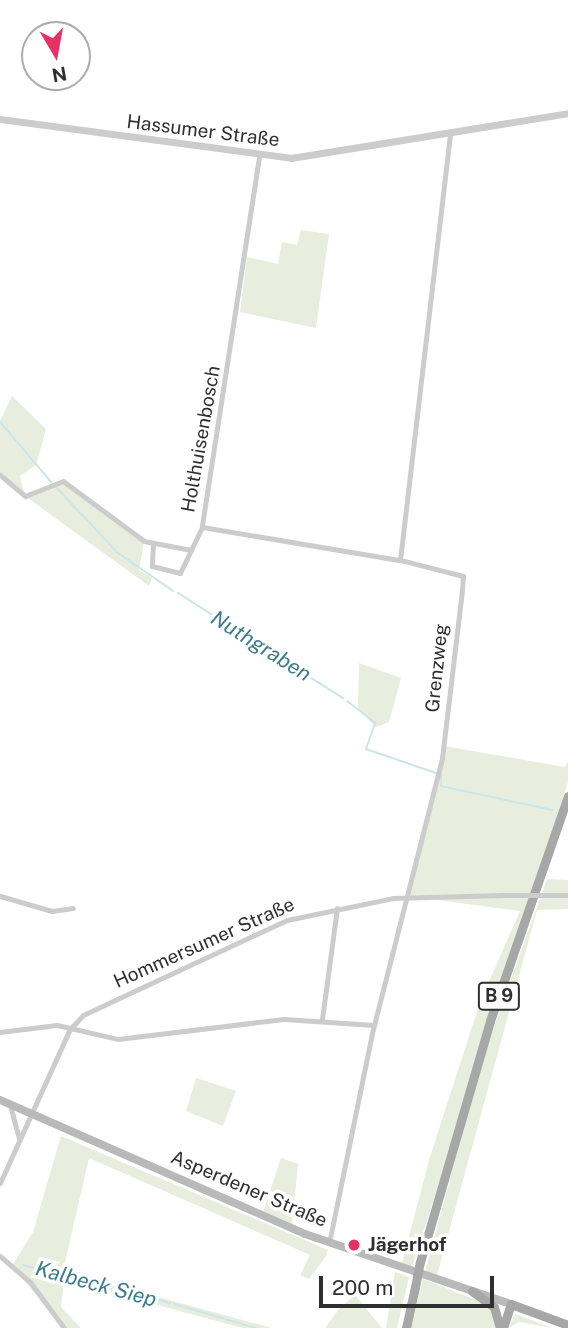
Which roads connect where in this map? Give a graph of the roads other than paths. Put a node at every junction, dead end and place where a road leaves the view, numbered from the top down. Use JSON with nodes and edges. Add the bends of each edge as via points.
{"nodes":[{"id":1,"x":568,"y":113,"type":"edge"},
{"id":2,"x":0,"y":119,"type":"edge"},
{"id":3,"x":450,"y":134,"type":"junction"},
{"id":4,"x":259,"y":157,"type":"junction"},
{"id":5,"x":0,"y":475,"type":"edge"},
{"id":6,"x":202,"y":527,"type":"junction"},
{"id":7,"x":153,"y":544,"type":"junction"},
{"id":8,"x":191,"y":550,"type":"junction"},
{"id":9,"x":400,"y":560,"type":"junction"},
{"id":10,"x":568,"y":796,"type":"edge"},
{"id":11,"x":568,"y":895,"type":"edge"},
{"id":12,"x":0,"y":896,"type":"edge"},
{"id":13,"x":408,"y":896,"type":"junction"},
{"id":14,"x":72,"y":908,"type":"dead end"},
{"id":15,"x":337,"y":908,"type":"junction"},
{"id":16,"x":322,"y":1019,"type":"junction"},
{"id":17,"x":374,"y":1025,"type":"junction"},
{"id":18,"x":70,"y":1029,"type":"junction"},
{"id":19,"x":0,"y":1032,"type":"edge"},
{"id":20,"x":0,"y":1100,"type":"edge"},
{"id":21,"x":10,"y":1104,"type":"junction"},
{"id":22,"x":31,"y":1113,"type":"junction"},
{"id":23,"x":19,"y":1142,"type":"junction"},
{"id":24,"x":0,"y":1183,"type":"edge"},
{"id":25,"x":329,"y":1243,"type":"junction"},
{"id":26,"x":0,"y":1256,"type":"edge"},
{"id":27,"x":472,"y":1292,"type":"junction"},
{"id":28,"x":511,"y":1304,"type":"junction"},
{"id":29,"x":568,"y":1325,"type":"edge"},
{"id":30,"x":64,"y":1328,"type":"edge"},
{"id":31,"x":406,"y":1328,"type":"edge"},
{"id":32,"x":502,"y":1328,"type":"edge"}],
"edges":[{"from":1,"to":3,"type":"street","name":"Hassumer Straße"},
{"from":2,"to":4,"type":"street","name":"Hassumer Straße"},
{"from":3,"to":4,"type":"street","name":"Hassumer Straße","via":[[320,156]]},
{"from":3,"to":9,"type":"street"},
{"from":4,"to":6,"type":"street","name":"Holthuisenbosch"},
{"from":5,"to":7,"type":"street","via":[[25,496],[63,481]]},
{"from":6,"to":8,"type":"street"},
{"from":6,"to":9,"type":"street","name":"Holthuisenbosch"},
{"from":7,"to":8,"type":"street"},
{"from":7,"to":8,"type":"street","via":[[152,566],[173,575],[183,571]]},
{"from":9,"to":13,"type":"street","name":"Grenzweg","via":[[463,576],[442,758]]},
{"from":10,"to":31,"type":"main road","number":"B 9","bridge":true,"via":[[490,1021]]},
{"from":11,"to":13,"type":"street","name":"Hommersumer Straße","bridge":true},
{"from":12,"to":14,"type":"street","via":[[52,911]]},
{"from":13,"to":15,"type":"street","name":"Hommersumer Straße"},
{"from":13,"to":17,"type":"street","name":"Grenzweg"},
{"from":15,"to":16,"type":"street"},
{"from":15,"to":18,"type":"street","name":"Hommersumer Straße","via":[[286,920],[83,1015]]},
{"from":16,"to":17,"type":"street"},
{"from":16,"to":18,"type":"street","via":[[136,1039]]},
{"from":17,"to":25,"type":"street","name":"Grenzweg"},
{"from":18,"to":19,"type":"street"},
{"from":18,"to":22,"type":"street","name":"Hommersumer Straße"},
{"from":20,"to":21,"type":"main road","name":"Asperdener Straße"},
{"from":21,"to":22,"type":"main road","name":"Asperdener Straße"},
{"from":21,"to":23,"type":"street"},
{"from":22,"to":23,"type":"street","name":"Hommersumer Straße"},
{"from":22,"to":25,"type":"main road","name":"Asperdener Straße"},
{"from":23,"to":24,"type":"street","name":"Hommersumer Straße"},
{"from":25,"to":27,"type":"main road","name":"Asperdener Straße"},
{"from":26,"to":30,"type":"street","via":[[30,1282]]},
{"from":27,"to":28,"type":"main road","name":"Asperdener Straße"},
{"from":27,"to":32,"type":"main road","via":[[494,1307]]},
{"from":28,"to":29,"type":"main road","name":"Asperdener Straße"},
{"from":28,"to":32,"type":"main road"}]}
